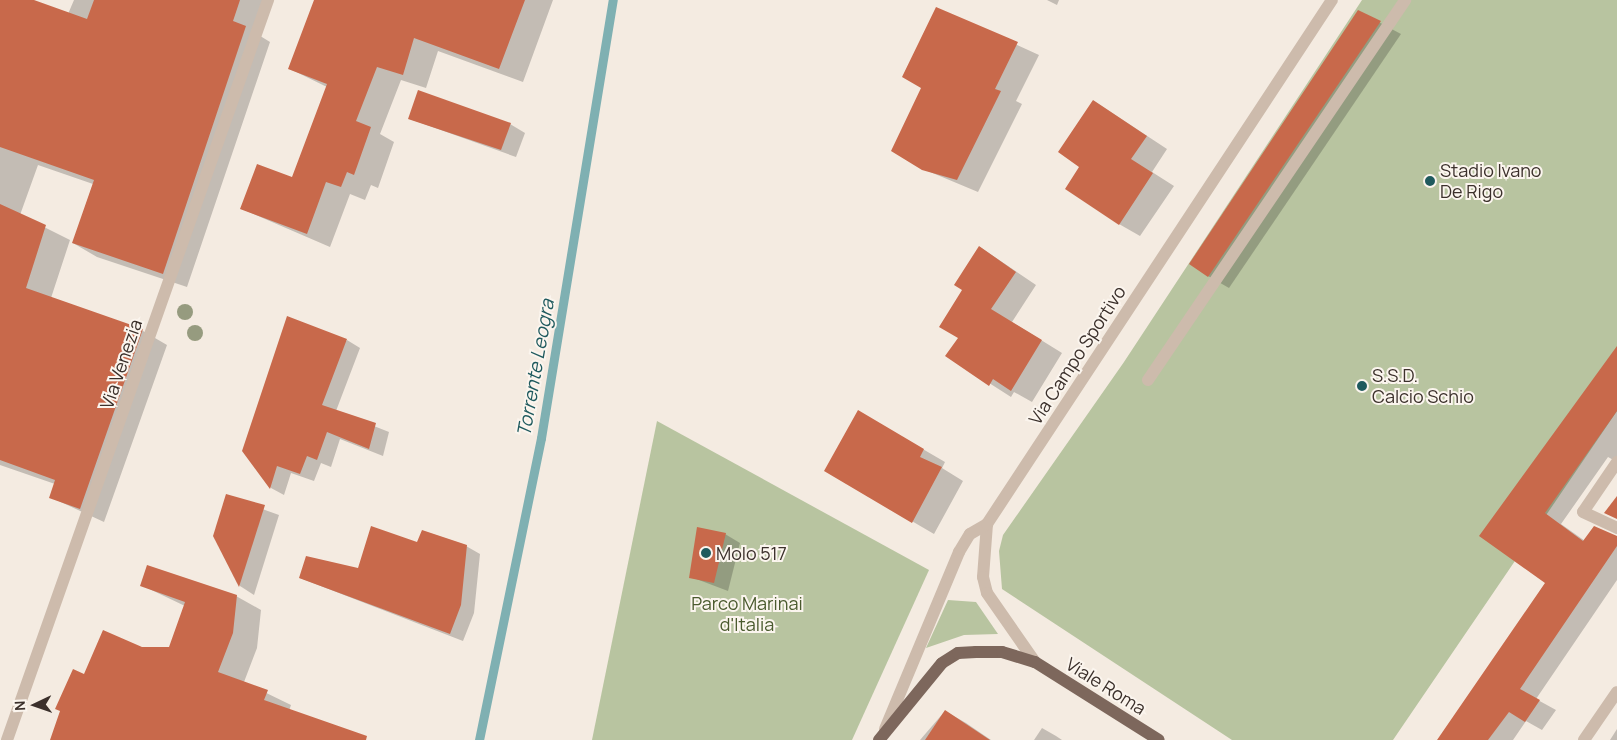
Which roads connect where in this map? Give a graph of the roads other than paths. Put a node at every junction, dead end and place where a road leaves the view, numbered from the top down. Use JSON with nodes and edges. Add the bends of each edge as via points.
{"nodes":[{"id":1,"x":268,"y":0,"type":"edge"},
{"id":2,"x":1332,"y":0,"type":"edge"},
{"id":3,"x":1405,"y":0,"type":"edge"},
{"id":4,"x":1148,"y":380,"type":"dead end"},
{"id":5,"x":1617,"y":462,"type":"edge"},
{"id":6,"x":987,"y":524,"type":"junction"},
{"id":7,"x":1617,"y":528,"type":"edge"},
{"id":8,"x":1035,"y":662,"type":"junction"},
{"id":9,"x":1617,"y":692,"type":"edge"},
{"id":10,"x":882,"y":735,"type":"edge"},
{"id":11,"x":7,"y":740,"type":"edge"},
{"id":12,"x":1159,"y":740,"type":"edge"},
{"id":13,"x":1584,"y":740,"type":"edge"}],
"edges":[{"from":1,"to":11,"type":"street","name":"Via Venezia"},
{"from":2,"to":6,"type":"street","name":"Via Campo Sportivo"},
{"from":3,"to":4,"type":"street"},
{"from":5,"to":7,"type":"street","via":[[1583,512]]},
{"from":6,"to":8,"type":"street","via":[[983,577],[987,593]]},
{"from":6,"to":10,"type":"street","name":"Via Campo Sportivo","via":[[970,534],[948,570]]},
{"from":8,"to":10,"type":"main road","name":"Viale Roma","via":[[1002,652],[958,653],[942,663]]},
{"from":8,"to":12,"type":"main road","name":"Viale Roma"},
{"from":9,"to":13,"type":"street"}]}
